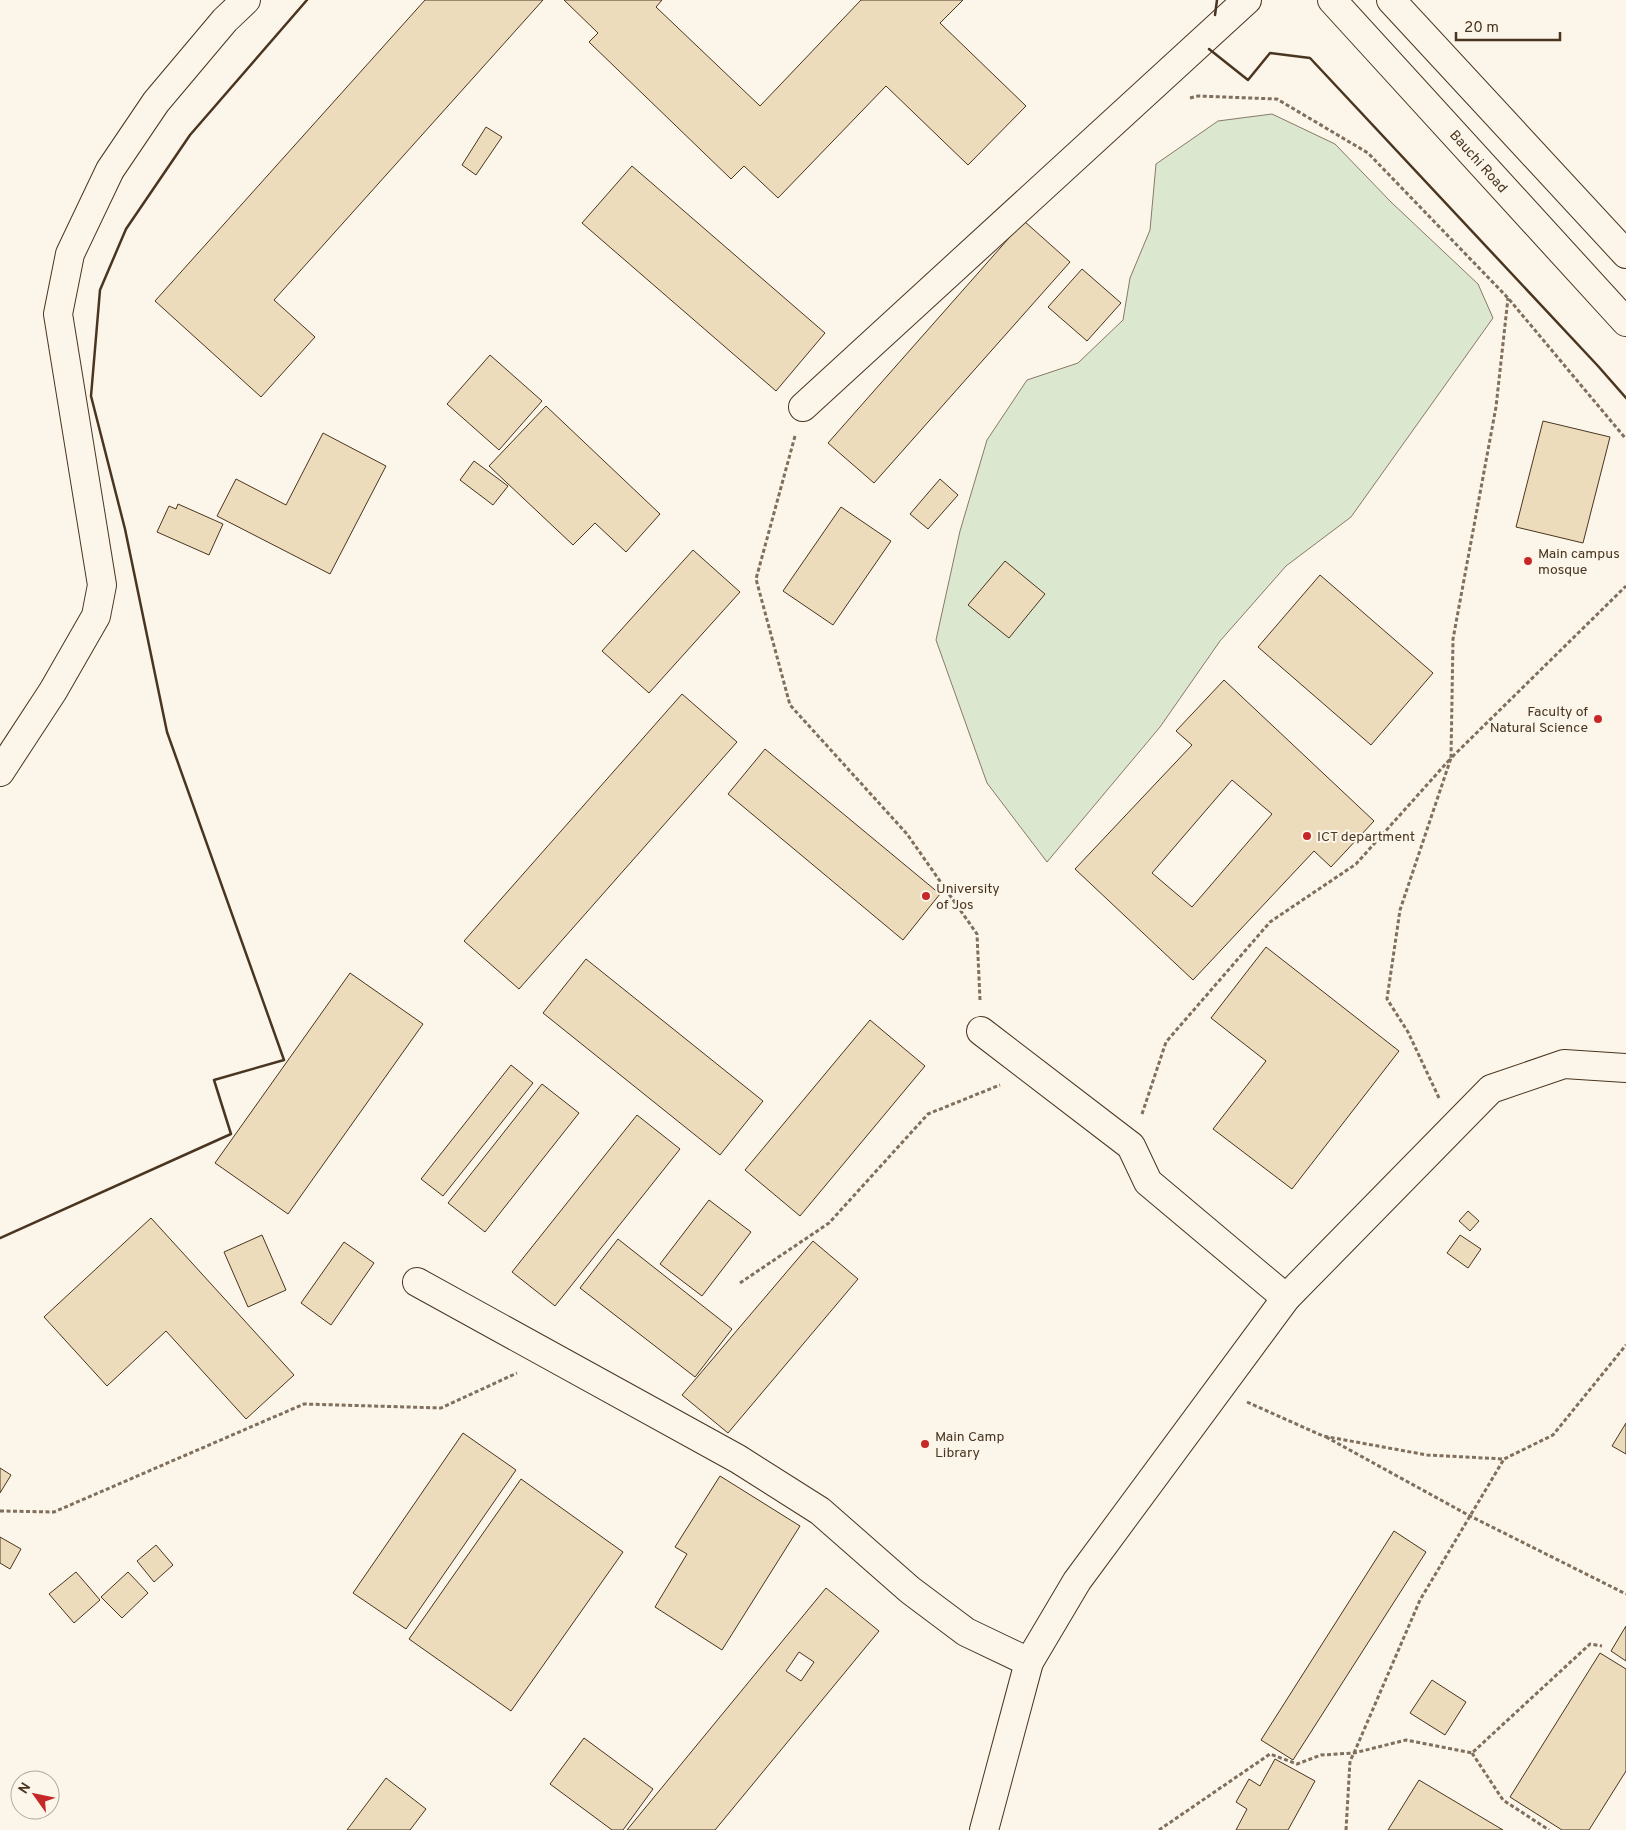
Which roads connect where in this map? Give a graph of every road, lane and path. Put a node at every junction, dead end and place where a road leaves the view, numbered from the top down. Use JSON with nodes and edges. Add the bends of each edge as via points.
{"nodes":[{"id":1,"x":246,"y":0,"type":"edge"},
{"id":2,"x":1247,"y":0,"type":"edge"},
{"id":3,"x":1332,"y":0,"type":"edge"},
{"id":4,"x":1391,"y":0,"type":"edge"},
{"id":5,"x":1188,"y":98,"type":"dead end"},
{"id":6,"x":1626,"y":254,"type":"edge"},
{"id":7,"x":1508,"y":298,"type":"junction"},
{"id":8,"x":1626,"y":322,"type":"edge"},
{"id":9,"x":803,"y":407,"type":"joint"},
{"id":10,"x":1626,"y":439,"type":"edge"},
{"id":11,"x":1626,"y":586,"type":"edge"},
{"id":12,"x":1451,"y":758,"type":"junction"},
{"id":13,"x":0,"y":772,"type":"edge"},
{"id":14,"x":981,"y":1031,"type":"joint"},
{"id":15,"x":1626,"y":1068,"type":"edge"},
{"id":16,"x":1033,"y":1071,"type":"junction"},
{"id":17,"x":1453,"y":1128,"type":"junction"},
{"id":18,"x":1131,"y":1146,"type":"junction"},
{"id":19,"x":417,"y":1282,"type":"dead end"},
{"id":20,"x":740,"y":1282,"type":"dead end"},
{"id":21,"x":1286,"y":1298,"type":"junction"},
{"id":22,"x":1626,"y":1345,"type":"edge"},
{"id":23,"x":552,"y":1357,"type":"junction"},
{"id":24,"x":1218,"y":1390,"type":"junction"},
{"id":25,"x":1323,"y":1436,"type":"junction"},
{"id":26,"x":1504,"y":1459,"type":"junction"},
{"id":27,"x":0,"y":1511,"type":"edge"},
{"id":28,"x":1470,"y":1516,"type":"junction"},
{"id":29,"x":1626,"y":1594,"type":"edge"},
{"id":30,"x":1602,"y":1646,"type":"dead end"},
{"id":31,"x":1028,"y":1662,"type":"junction"},
{"id":32,"x":1354,"y":1753,"type":"junction"},
{"id":33,"x":1472,"y":1753,"type":"junction"},
{"id":34,"x":984,"y":1830,"type":"edge"},
{"id":35,"x":1159,"y":1830,"type":"edge"},
{"id":36,"x":1346,"y":1830,"type":"edge"},
{"id":37,"x":1549,"y":1830,"type":"edge"}],
"edges":[{"from":1,"to":13,"type":"main road","via":[[156,102],[110,170],[70,254],[58,314],[102,585],[96,616]]},
{"from":2,"to":9,"type":"main road"},
{"from":3,"to":8,"type":"main road","name":"Bauchi Road"},
{"from":4,"to":6,"type":"main road"},
{"from":5,"to":7,"type":"path","via":[[1277,99],[1368,153]]},
{"from":7,"to":10,"type":"path"},
{"from":7,"to":12,"type":"path","via":[[1496,407],[1453,639]]},
{"from":9,"to":14,"type":"path","via":[[756,578],[790,705],[907,834],[977,934]]},
{"from":11,"to":12,"type":"path"},
{"from":12,"to":17,"type":"path","via":[[1400,910],[1386,999],[1408,1032]]},
{"from":12,"to":18,"type":"path","via":[[1356,864],[1270,922],[1166,1042]]},
{"from":14,"to":16,"type":"main road"},
{"from":15,"to":17,"type":"main road","via":[[1564,1064],[1491,1089]]},
{"from":16,"to":18,"type":"main road"},
{"from":16,"to":20,"type":"path","via":[[928,1114],[829,1223]]},
{"from":17,"to":21,"type":"main road"},
{"from":18,"to":21,"type":"main road","via":[[1148,1182]]},
{"from":19,"to":23,"type":"main road"},
{"from":21,"to":24,"type":"main road"},
{"from":22,"to":26,"type":"path","via":[[1552,1435]]},
{"from":23,"to":27,"type":"path","via":[[441,1408],[304,1404],[54,1512]]},
{"from":23,"to":31,"type":"main road","via":[[738,1459],[820,1512],[910,1590],[966,1632]]},
{"from":24,"to":25,"type":"path"},
{"from":24,"to":31,"type":"main road","via":[[1077,1581]]},
{"from":25,"to":26,"type":"path","via":[[1427,1455]]},
{"from":25,"to":28,"type":"path"},
{"from":26,"to":28,"type":"path"},
{"from":28,"to":29,"type":"path"},
{"from":28,"to":32,"type":"path","via":[[1420,1600]]},
{"from":30,"to":33,"type":"path","via":[[1590,1644]]},
{"from":31,"to":34,"type":"main road"},
{"from":32,"to":33,"type":"path","via":[[1406,1740]]},
{"from":32,"to":35,"type":"path","via":[[1321,1755],[1297,1764],[1270,1754]]},
{"from":32,"to":36,"type":"path","via":[[1350,1762]]},
{"from":33,"to":37,"type":"path","via":[[1503,1800]]}]}
